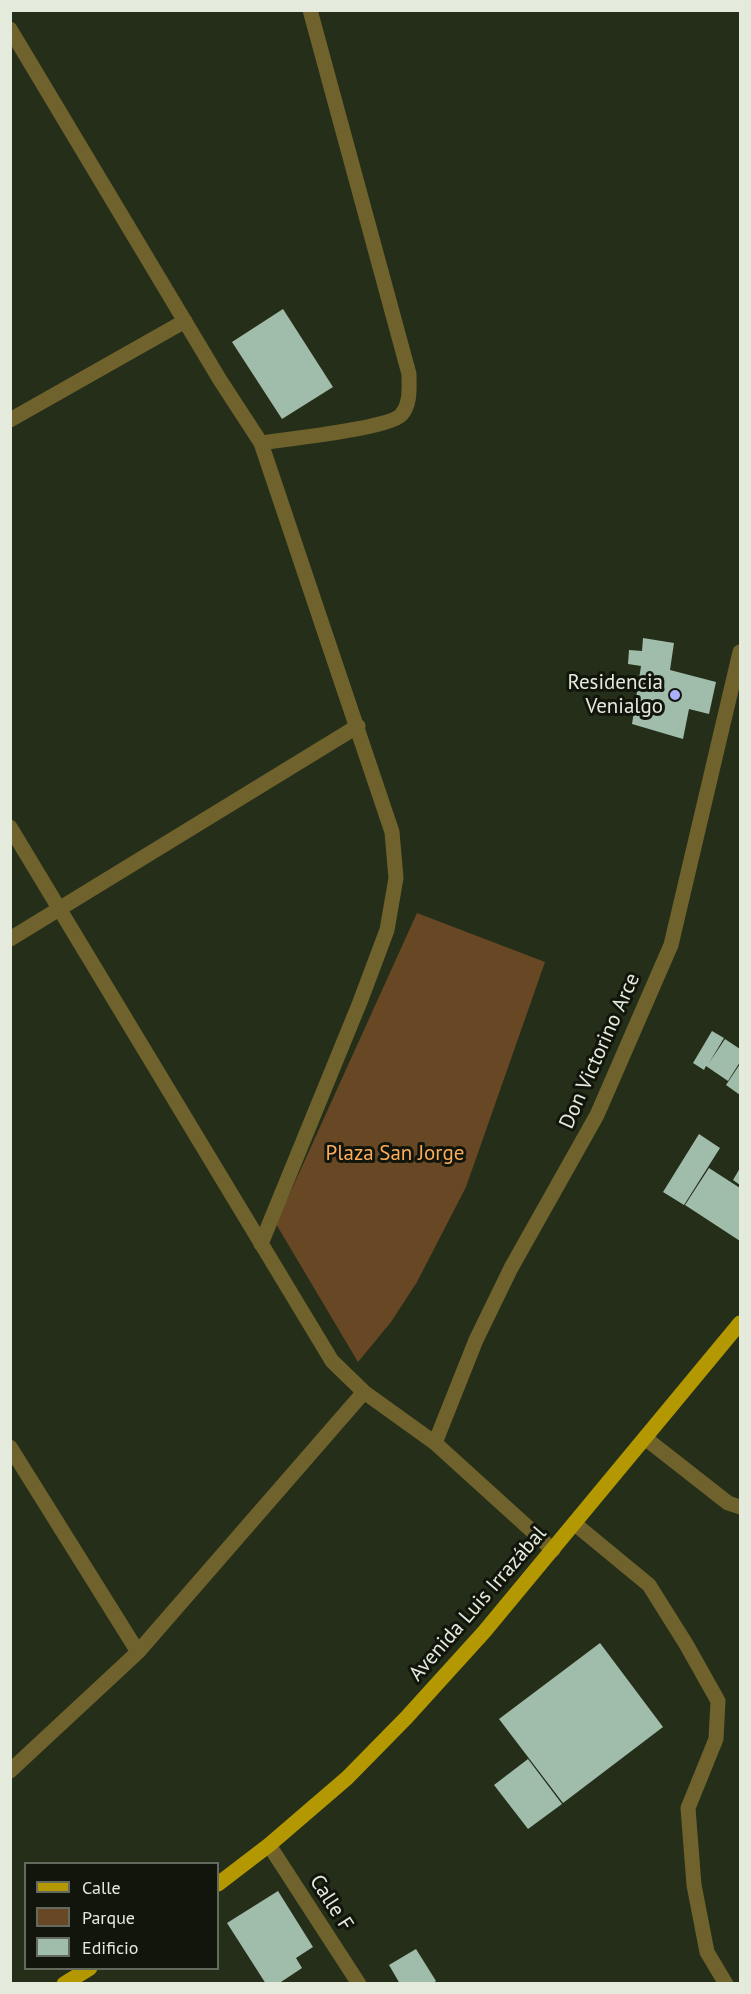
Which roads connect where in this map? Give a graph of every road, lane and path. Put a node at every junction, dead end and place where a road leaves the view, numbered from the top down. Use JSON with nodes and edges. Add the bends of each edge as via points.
{"nodes":[{"id":1,"x":310,"y":10,"type":"edge"},
{"id":2,"x":10,"y":29,"type":"edge"},
{"id":3,"x":185,"y":321,"type":"junction"},
{"id":4,"x":10,"y":420,"type":"edge"},
{"id":5,"x":261,"y":443,"type":"junction"},
{"id":6,"x":741,"y":652,"type":"edge"},
{"id":7,"x":358,"y":726,"type":"junction"},
{"id":8,"x":10,"y":827,"type":"edge"},
{"id":9,"x":60,"y":910,"type":"junction"},
{"id":10,"x":10,"y":939,"type":"edge"},
{"id":11,"x":261,"y":1244,"type":"junction"},
{"id":12,"x":740,"y":1326,"type":"edge"},
{"id":13,"x":364,"y":1392,"type":"junction"},
{"id":14,"x":645,"y":1438,"type":"junction"},
{"id":15,"x":435,"y":1443,"type":"junction"},
{"id":16,"x":10,"y":1448,"type":"edge"},
{"id":17,"x":741,"y":1507,"type":"edge"},
{"id":18,"x":574,"y":1524,"type":"junction"},
{"id":19,"x":553,"y":1550,"type":"junction"},
{"id":20,"x":138,"y":1652,"type":"junction"},
{"id":21,"x":10,"y":1771,"type":"edge"},
{"id":22,"x":268,"y":1845,"type":"junction"},
{"id":23,"x":219,"y":1883,"type":"edge"},
{"id":24,"x":87,"y":1970,"type":"edge"},
{"id":25,"x":64,"y":1983,"type":"edge"},
{"id":26,"x":359,"y":1983,"type":"edge"},
{"id":27,"x":726,"y":1983,"type":"edge"}],
"edges":[{"from":1,"to":5,"type":"street","via":[[408,374],[409,398],[402,414],[380,425]]},
{"from":2,"to":3,"type":"street"},
{"from":3,"to":4,"type":"street"},
{"from":3,"to":5,"type":"street"},
{"from":5,"to":7,"type":"street"},
{"from":6,"to":15,"type":"street","name":"Don Victorino Arce","via":[[671,945],[597,1115],[511,1268],[476,1340]]},
{"from":7,"to":9,"type":"street"},
{"from":7,"to":11,"type":"street","via":[[392,832],[396,878],[387,930]]},
{"from":8,"to":9,"type":"street"},
{"from":9,"to":10,"type":"street"},
{"from":9,"to":11,"type":"street"},
{"from":11,"to":13,"type":"street","via":[[332,1360]]},
{"from":12,"to":14,"type":"main road","name":"Avenida Luis Irrazábal"},
{"from":13,"to":15,"type":"street"},
{"from":13,"to":20,"type":"street"},
{"from":14,"to":17,"type":"street","via":[[728,1503]]},
{"from":14,"to":18,"type":"main road","name":"Avenida Luis Irrazábal"},
{"from":15,"to":19,"type":"street"},
{"from":16,"to":20,"type":"street"},
{"from":18,"to":19,"type":"main road","name":"Avenida Luis Irrazábal"},
{"from":18,"to":27,"type":"street","via":[[649,1585],[718,1701],[716,1739],[688,1808],[694,1885],[707,1952]]},
{"from":19,"to":22,"type":"main road","name":"Avenida Luis Irrazábal","via":[[399,1725],[347,1778]]},
{"from":20,"to":21,"type":"street"},
{"from":22,"to":23,"type":"main road","name":"Avenida Luis Irrazábal"},
{"from":22,"to":26,"type":"street","name":"Calle F"},
{"from":24,"to":25,"type":"main road"}]}
